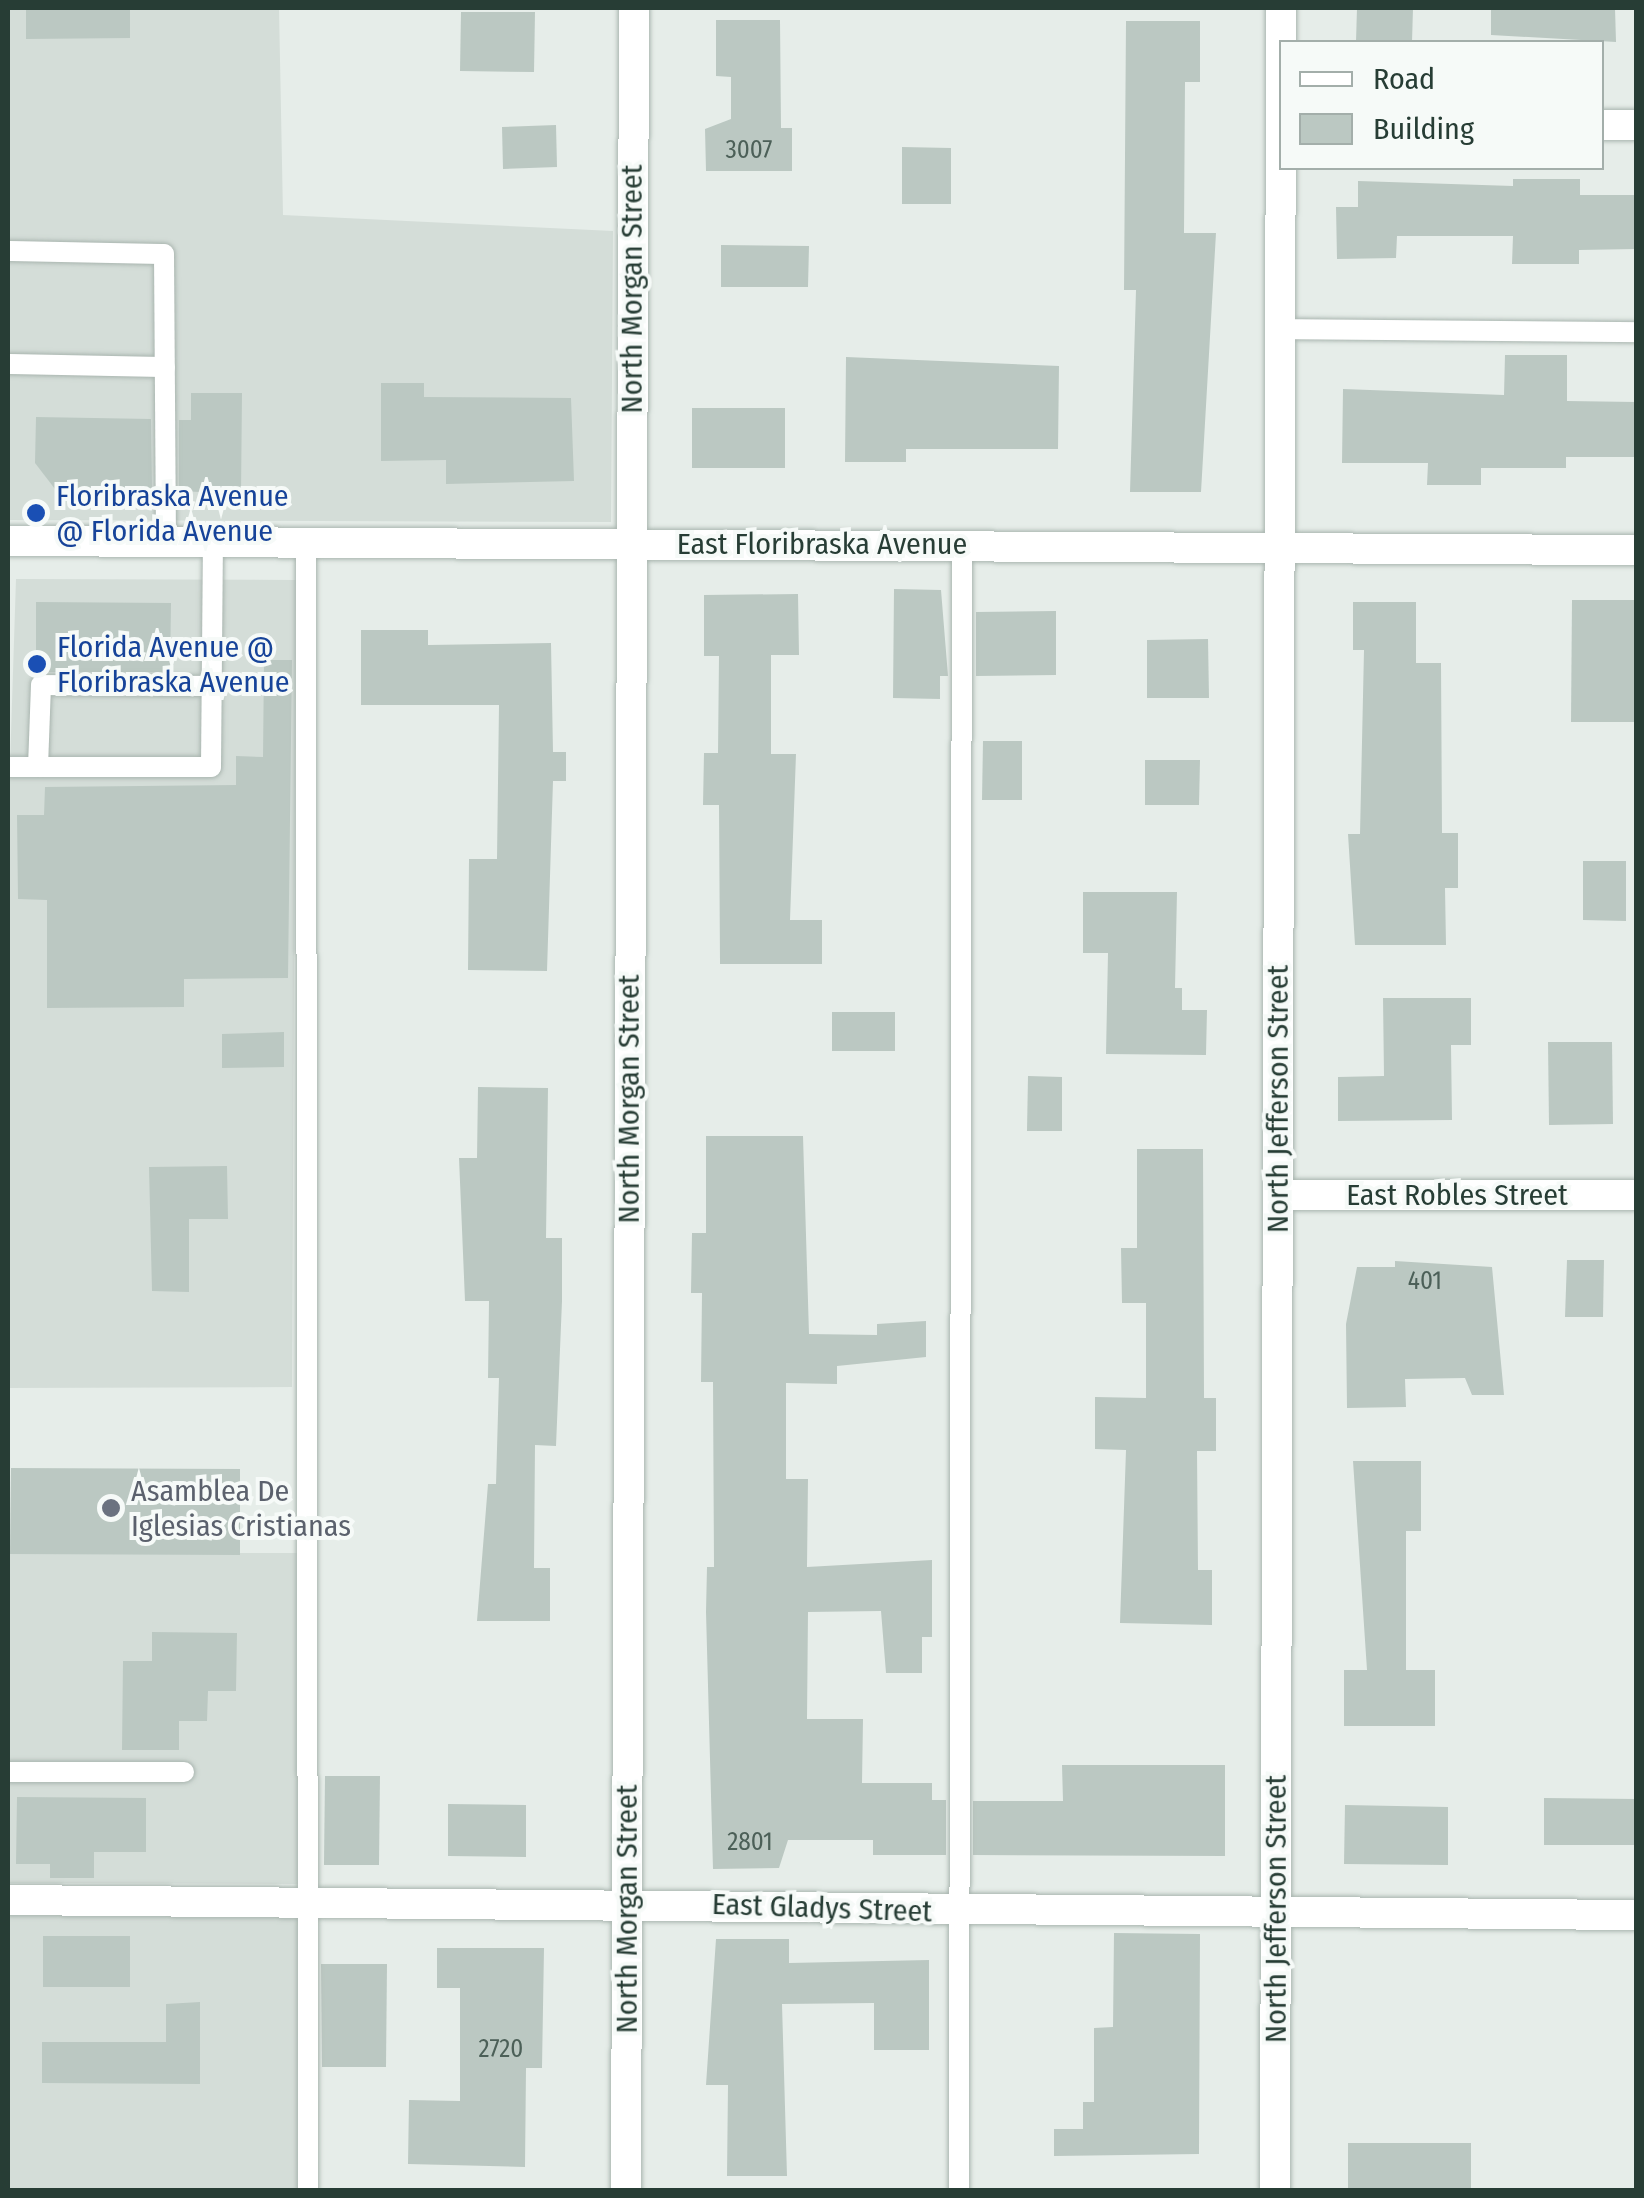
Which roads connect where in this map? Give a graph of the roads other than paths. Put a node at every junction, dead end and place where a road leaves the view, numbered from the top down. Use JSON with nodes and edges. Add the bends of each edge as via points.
{"nodes":[{"id":1,"x":634,"y":8,"type":"edge"},
{"id":2,"x":1280,"y":8,"type":"edge"},
{"id":3,"x":1280,"y":40,"type":"edge"},
{"id":4,"x":1604,"y":125,"type":"edge"},
{"id":5,"x":1636,"y":125,"type":"edge"},
{"id":6,"x":1281,"y":170,"type":"edge"},
{"id":7,"x":8,"y":252,"type":"edge"},
{"id":8,"x":1280,"y":329,"type":"junction"},
{"id":9,"x":1636,"y":332,"type":"edge"},
{"id":10,"x":8,"y":364,"type":"edge"},
{"id":11,"x":165,"y":367,"type":"junction"},
{"id":12,"x":8,"y":541,"type":"edge"},
{"id":13,"x":166,"y":541,"type":"junction"},
{"id":14,"x":213,"y":541,"type":"junction"},
{"id":15,"x":306,"y":541,"type":"junction"},
{"id":16,"x":630,"y":542,"type":"junction"},
{"id":17,"x":962,"y":545,"type":"junction"},
{"id":18,"x":1279,"y":548,"type":"junction"},
{"id":19,"x":1636,"y":550,"type":"edge"},
{"id":20,"x":212,"y":686,"type":"junction"},
{"id":21,"x":8,"y":766,"type":"edge"},
{"id":22,"x":38,"y":766,"type":"junction"},
{"id":23,"x":1636,"y":1195,"type":"edge"},
{"id":24,"x":1278,"y":1196,"type":"junction"},
{"id":25,"x":8,"y":1772,"type":"edge"},
{"id":26,"x":184,"y":1772,"type":"dead end"},
{"id":27,"x":8,"y":1900,"type":"edge"},
{"id":28,"x":308,"y":1903,"type":"junction"},
{"id":29,"x":628,"y":1903,"type":"junction"},
{"id":30,"x":959,"y":1913,"type":"junction"},
{"id":31,"x":1636,"y":1915,"type":"edge"},
{"id":32,"x":1275,"y":1916,"type":"junction"},
{"id":33,"x":308,"y":2190,"type":"edge"},
{"id":34,"x":626,"y":2190,"type":"edge"},
{"id":35,"x":959,"y":2190,"type":"edge"},
{"id":36,"x":1276,"y":2190,"type":"edge"}],
"edges":[{"from":1,"to":16,"type":"street","name":"North Morgan Street"},
{"from":2,"to":3,"type":"street","name":"North Jefferson Street"},
{"from":4,"to":5,"type":"street"},
{"from":6,"to":8,"type":"street","name":"North Jefferson Street"},
{"from":7,"to":11,"type":"lane","via":[[164,254]]},
{"from":8,"to":9,"type":"lane"},
{"from":8,"to":18,"type":"street","name":"North Jefferson Street"},
{"from":10,"to":11,"type":"lane"},
{"from":11,"to":13,"type":"lane"},
{"from":12,"to":13,"type":"street","name":"East Floribraska Avenue"},
{"from":13,"to":14,"type":"street","name":"East Floribraska Avenue"},
{"from":14,"to":15,"type":"street","name":"East Floribraska Avenue"},
{"from":14,"to":20,"type":"lane"},
{"from":15,"to":16,"type":"street","name":"East Floribraska Avenue"},
{"from":15,"to":28,"type":"lane"},
{"from":16,"to":17,"type":"street","name":"East Floribraska Avenue"},
{"from":16,"to":29,"type":"street","name":"North Morgan Street"},
{"from":17,"to":18,"type":"street","name":"East Floribraska Avenue"},
{"from":17,"to":30,"type":"lane"},
{"from":18,"to":19,"type":"street","name":"East Floribraska Avenue"},
{"from":18,"to":24,"type":"street","name":"North Jefferson Street"},
{"from":20,"to":22,"type":"lane","via":[[41,685]]},
{"from":20,"to":22,"type":"lane","via":[[211,767]]},
{"from":21,"to":22,"type":"lane"},
{"from":23,"to":24,"type":"street","name":"East Robles Street"},
{"from":24,"to":32,"type":"street","name":"North Jefferson Street"},
{"from":25,"to":26,"type":"lane"},
{"from":27,"to":28,"type":"street","name":"East Gladys Street"},
{"from":28,"to":29,"type":"street","name":"East Gladys Street"},
{"from":28,"to":33,"type":"lane"},
{"from":29,"to":30,"type":"street","name":"East Gladys Street"},
{"from":29,"to":34,"type":"street","name":"North Morgan Street"},
{"from":30,"to":32,"type":"street","name":"East Gladys Street"},
{"from":30,"to":35,"type":"lane"},
{"from":31,"to":32,"type":"street","name":"East Gladys Street"},
{"from":32,"to":36,"type":"street","name":"North Jefferson Street"}]}
